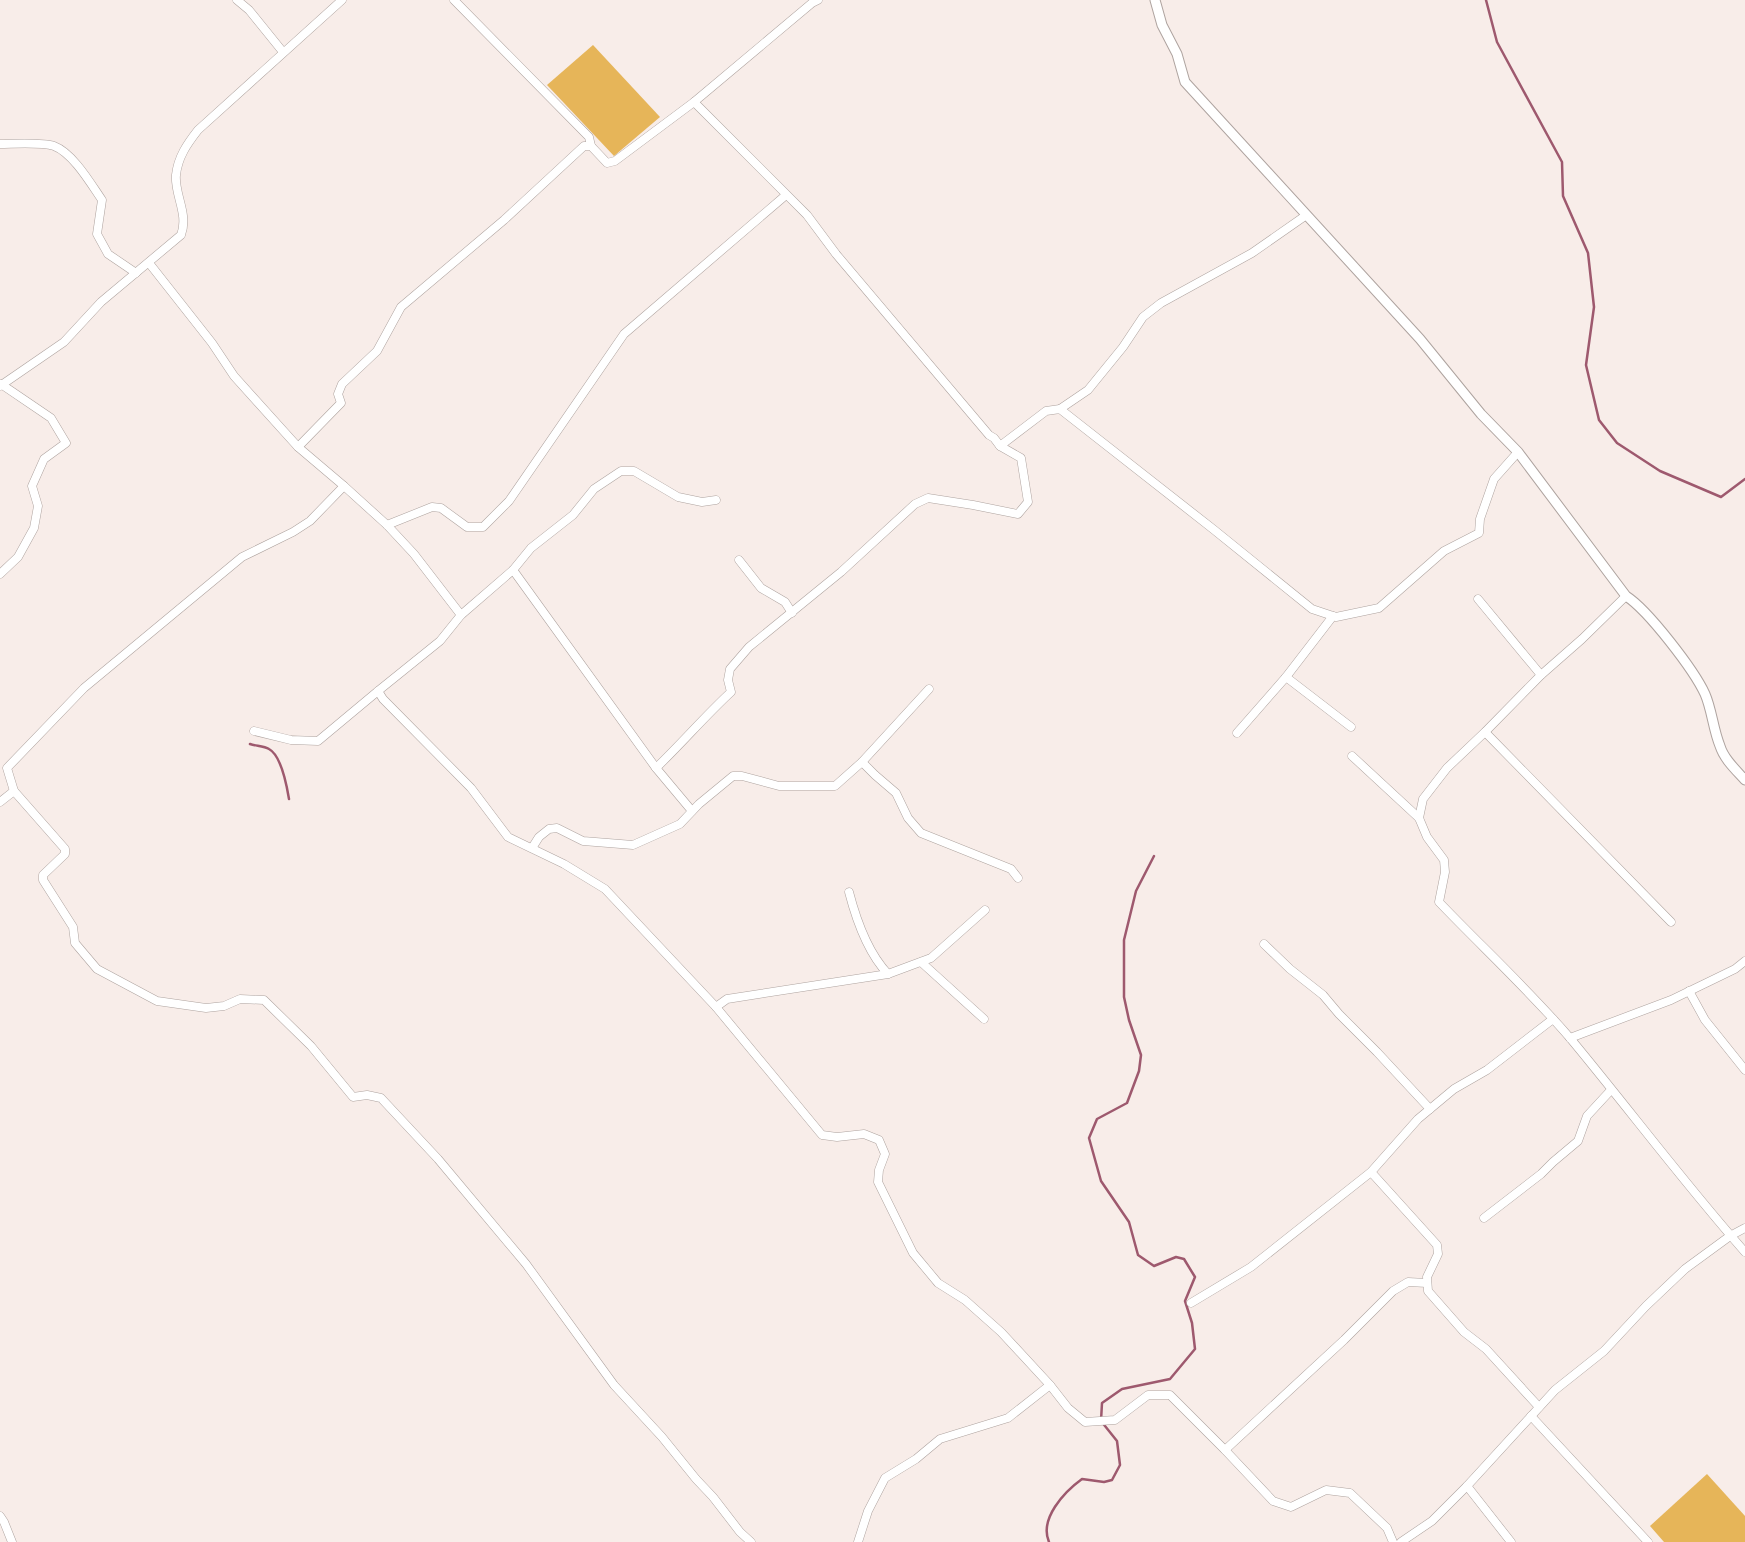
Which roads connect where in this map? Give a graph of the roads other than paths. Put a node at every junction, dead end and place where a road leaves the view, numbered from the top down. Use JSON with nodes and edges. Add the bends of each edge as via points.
{"nodes":[{"id":1,"x":237,"y":0,"type":"edge"},
{"id":2,"x":342,"y":0,"type":"edge"},
{"id":3,"x":454,"y":0,"type":"edge"},
{"id":4,"x":818,"y":0,"type":"edge"},
{"id":5,"x":1155,"y":0,"type":"edge"},
{"id":6,"x":283,"y":52,"type":"junction"},
{"id":7,"x":694,"y":102,"type":"junction"},
{"id":8,"x":0,"y":144,"type":"edge"},
{"id":9,"x":591,"y":146,"type":"junction"},
{"id":10,"x":786,"y":195,"type":"junction"},
{"id":11,"x":1305,"y":216,"type":"junction"},
{"id":12,"x":149,"y":263,"type":"junction"},
{"id":13,"x":136,"y":273,"type":"junction"},
{"id":14,"x":1,"y":385,"type":"edge"},
{"id":15,"x":1060,"y":409,"type":"junction"},
{"id":16,"x":1000,"y":446,"type":"junction"},
{"id":17,"x":298,"y":447,"type":"junction"},
{"id":18,"x":1518,"y":452,"type":"junction"},
{"id":19,"x":344,"y":486,"type":"junction"},
{"id":20,"x":716,"y":500,"type":"dead end"},
{"id":21,"x":386,"y":525,"type":"junction"},
{"id":22,"x":739,"y":560,"type":"dead end"},
{"id":23,"x":513,"y":570,"type":"junction"},
{"id":24,"x":0,"y":574,"type":"edge"},
{"id":25,"x":1626,"y":596,"type":"junction"},
{"id":26,"x":1478,"y":599,"type":"dead end"},
{"id":27,"x":792,"y":613,"type":"junction"},
{"id":28,"x":460,"y":615,"type":"junction"},
{"id":29,"x":1333,"y":616,"type":"junction"},
{"id":30,"x":1541,"y":675,"type":"junction"},
{"id":31,"x":1286,"y":676,"type":"junction"},
{"id":32,"x":929,"y":689,"type":"dead end"},
{"id":33,"x":378,"y":691,"type":"junction"},
{"id":34,"x":1351,"y":727,"type":"dead end"},
{"id":35,"x":254,"y":731,"type":"dead end"},
{"id":36,"x":1486,"y":732,"type":"junction"},
{"id":37,"x":1237,"y":733,"type":"dead end"},
{"id":38,"x":1352,"y":756,"type":"dead end"},
{"id":39,"x":862,"y":762,"type":"junction"},
{"id":40,"x":656,"y":768,"type":"junction"},
{"id":41,"x":1745,"y":780,"type":"edge"},
{"id":42,"x":14,"y":792,"type":"junction"},
{"id":43,"x":0,"y":802,"type":"edge"},
{"id":44,"x":692,"y":811,"type":"junction"},
{"id":45,"x":1419,"y":818,"type":"junction"},
{"id":46,"x":532,"y":848,"type":"junction"},
{"id":47,"x":1018,"y":878,"type":"dead end"},
{"id":48,"x":850,"y":892,"type":"dead end"},
{"id":49,"x":985,"y":910,"type":"dead end"},
{"id":50,"x":1671,"y":922,"type":"dead end"},
{"id":51,"x":1264,"y":944,"type":"dead end"},
{"id":52,"x":1745,"y":961,"type":"edge"},
{"id":53,"x":921,"y":962,"type":"junction"},
{"id":54,"x":888,"y":974,"type":"junction"},
{"id":55,"x":1689,"y":991,"type":"junction"},
{"id":56,"x":716,"y":1007,"type":"junction"},
{"id":57,"x":1553,"y":1018,"type":"junction"},
{"id":58,"x":984,"y":1019,"type":"dead end"},
{"id":59,"x":1570,"y":1038,"type":"junction"},
{"id":60,"x":1745,"y":1070,"type":"edge"},
{"id":61,"x":1611,"y":1090,"type":"junction"},
{"id":62,"x":1430,"y":1109,"type":"junction"},
{"id":63,"x":1371,"y":1172,"type":"junction"},
{"id":64,"x":1484,"y":1218,"type":"dead end"},
{"id":65,"x":1745,"y":1228,"type":"edge"},
{"id":66,"x":1730,"y":1236,"type":"junction"},
{"id":67,"x":1745,"y":1252,"type":"edge"},
{"id":68,"x":1428,"y":1283,"type":"junction"},
{"id":69,"x":1191,"y":1303,"type":"dead end"},
{"id":70,"x":1050,"y":1385,"type":"junction"},
{"id":71,"x":1539,"y":1407,"type":"junction"},
{"id":72,"x":1531,"y":1416,"type":"junction"},
{"id":73,"x":1225,"y":1450,"type":"junction"},
{"id":74,"x":1467,"y":1486,"type":"junction"},
{"id":75,"x":0,"y":1516,"type":"edge"},
{"id":76,"x":12,"y":1542,"type":"edge"},
{"id":77,"x":751,"y":1542,"type":"edge"},
{"id":78,"x":858,"y":1542,"type":"edge"},
{"id":79,"x":1394,"y":1542,"type":"edge"},
{"id":80,"x":1401,"y":1542,"type":"edge"},
{"id":81,"x":1512,"y":1542,"type":"edge"},
{"id":82,"x":1648,"y":1542,"type":"edge"}],
"edges":[{"from":1,"to":6,"type":"street"},
{"from":2,"to":6,"type":"street"},
{"from":3,"to":9,"type":"street","via":[[589,137]]},
{"from":4,"to":7,"type":"street"},
{"from":5,"to":11,"type":"street","via":[[1162,25],[1177,54],[1184,82]]},
{"from":6,"to":12,"type":"street","via":[[198,130],[183,149],[176,176],[185,226],[181,236]]},
{"from":7,"to":9,"type":"street","via":[[615,161],[607,163]]},
{"from":7,"to":10,"type":"street"},
{"from":8,"to":13,"type":"street","via":[[52,146],[64,152],[102,200],[97,234],[108,254]]},
{"from":9,"to":17,"type":"street","via":[[584,146],[504,220],[401,307],[377,351],[342,384],[338,394],[341,403]]},
{"from":10,"to":16,"type":"street","via":[[807,215],[836,254]]},
{"from":10,"to":21,"type":"street","via":[[624,334],[509,501],[483,527],[467,527],[441,508],[432,507]]},
{"from":11,"to":15,"type":"street","via":[[1252,253],[1161,303],[1143,317],[1088,390]]},
{"from":11,"to":18,"type":"street","via":[[1420,339],[1481,414]]},
{"from":12,"to":13,"type":"street"},
{"from":12,"to":17,"type":"street","via":[[234,376]]},
{"from":13,"to":14,"type":"street","via":[[101,302],[64,342]]},
{"from":14,"to":24,"type":"street","via":[[51,418],[66,443],[44,459],[32,486],[38,506],[34,528],[18,557]]},
{"from":15,"to":16,"type":"street","via":[[1046,411]]},
{"from":15,"to":29,"type":"street","via":[[1312,609]]},
{"from":16,"to":27,"type":"street","via":[[1021,458],[1028,502],[1018,514],[928,498],[915,504]]},
{"from":17,"to":19,"type":"street"},
{"from":18,"to":25,"type":"street"},
{"from":18,"to":29,"type":"street","via":[[1494,479],[1480,519],[1479,533],[1444,551],[1379,608]]},
{"from":19,"to":21,"type":"street"},
{"from":19,"to":42,"type":"street","via":[[310,521],[242,557],[84,688],[7,768]]},
{"from":20,"to":23,"type":"street","via":[[702,502],[678,497],[634,471],[621,471],[594,489],[573,515],[531,548]]},
{"from":21,"to":28,"type":"street","via":[[414,554]]},
{"from":22,"to":27,"type":"street","via":[[761,588],[785,602]]},
{"from":23,"to":28,"type":"street"},
{"from":23,"to":40,"type":"street"},
{"from":25,"to":30,"type":"street"},
{"from":25,"to":41,"type":"street","via":[[1644,612],[1694,675],[1706,695],[1720,748]]},
{"from":26,"to":30,"type":"street"},
{"from":27,"to":40,"type":"street","via":[[750,647],[730,669],[731,692]]},
{"from":28,"to":33,"type":"street","via":[[440,641]]},
{"from":29,"to":31,"type":"street"},
{"from":30,"to":36,"type":"street"},
{"from":31,"to":34,"type":"street"},
{"from":31,"to":37,"type":"street"},
{"from":32,"to":39,"type":"street"},
{"from":33,"to":35,"type":"street","via":[[318,741],[291,740]]},
{"from":33,"to":46,"type":"street","via":[[471,788],[508,836]]},
{"from":36,"to":45,"type":"street","via":[[1448,768],[1423,799]]},
{"from":36,"to":50,"type":"street"},
{"from":38,"to":45,"type":"street"},
{"from":39,"to":44,"type":"street","via":[[835,786],[779,786],[733,776]]},
{"from":39,"to":47,"type":"street","via":[[896,793],[908,818],[921,833],[1010,869]]},
{"from":40,"to":44,"type":"street"},
{"from":42,"to":43,"type":"street"},
{"from":42,"to":77,"type":"street","via":[[65,848],[65,854],[43,875],[42,880],[73,927],[75,943],[97,969],[157,1001],[206,1008],[224,1006],[240,999],[264,1000],[311,1046],[353,1097],[381,1098],[438,1159],[526,1264],[614,1385]]},
{"from":44,"to":46,"type":"street","via":[[680,824],[633,845],[583,842],[557,828],[548,829]]},
{"from":45,"to":57,"type":"street","via":[[1426,836],[1444,860],[1439,902]]},
{"from":46,"to":56,"type":"street","via":[[605,889]]},
{"from":48,"to":54,"type":"street","via":[[855,916],[880,965]]},
{"from":49,"to":53,"type":"street","via":[[931,958]]},
{"from":51,"to":62,"type":"street","via":[[1323,995]]},
{"from":52,"to":55,"type":"street"},
{"from":53,"to":54,"type":"street"},
{"from":53,"to":58,"type":"street"},
{"from":54,"to":56,"type":"street","via":[[727,999]]},
{"from":55,"to":59,"type":"street"},
{"from":55,"to":60,"type":"street","via":[[1705,1020]]},
{"from":56,"to":70,"type":"street","via":[[822,1135],[864,1134],[879,1140],[885,1154],[878,1182],[913,1252],[938,1282],[965,1300],[1001,1332]]},
{"from":57,"to":59,"type":"street"},
{"from":57,"to":62,"type":"street"},
{"from":59,"to":61,"type":"street"},
{"from":61,"to":64,"type":"street","via":[[1587,1116],[1578,1140],[1542,1174]]},
{"from":61,"to":66,"type":"street"},
{"from":62,"to":63,"type":"street"},
{"from":63,"to":68,"type":"street","via":[[1438,1245]]},
{"from":63,"to":69,"type":"street","via":[[1251,1267]]},
{"from":65,"to":66,"type":"street"},
{"from":66,"to":67,"type":"street"},
{"from":66,"to":71,"type":"street","via":[[1685,1269],[1604,1350]]},
{"from":68,"to":71,"type":"street","via":[[1428,1291],[1464,1332],[1486,1350]]},
{"from":68,"to":73,"type":"street","via":[[1408,1282],[1392,1291]]},
{"from":70,"to":73,"type":"street","via":[[1084,1422],[1115,1420],[1148,1395],[1170,1395]]},
{"from":70,"to":78,"type":"street","via":[[1008,1418],[940,1439],[886,1478],[868,1511]]},
{"from":71,"to":72,"type":"street"},
{"from":72,"to":74,"type":"street"},
{"from":72,"to":82,"type":"street"},
{"from":73,"to":79,"type":"street","via":[[1273,1501],[1291,1507],[1326,1490],[1350,1493],[1387,1528]]},
{"from":74,"to":80,"type":"street","via":[[1432,1521]]},
{"from":74,"to":81,"type":"street"},
{"from":75,"to":76,"type":"street"}]}
